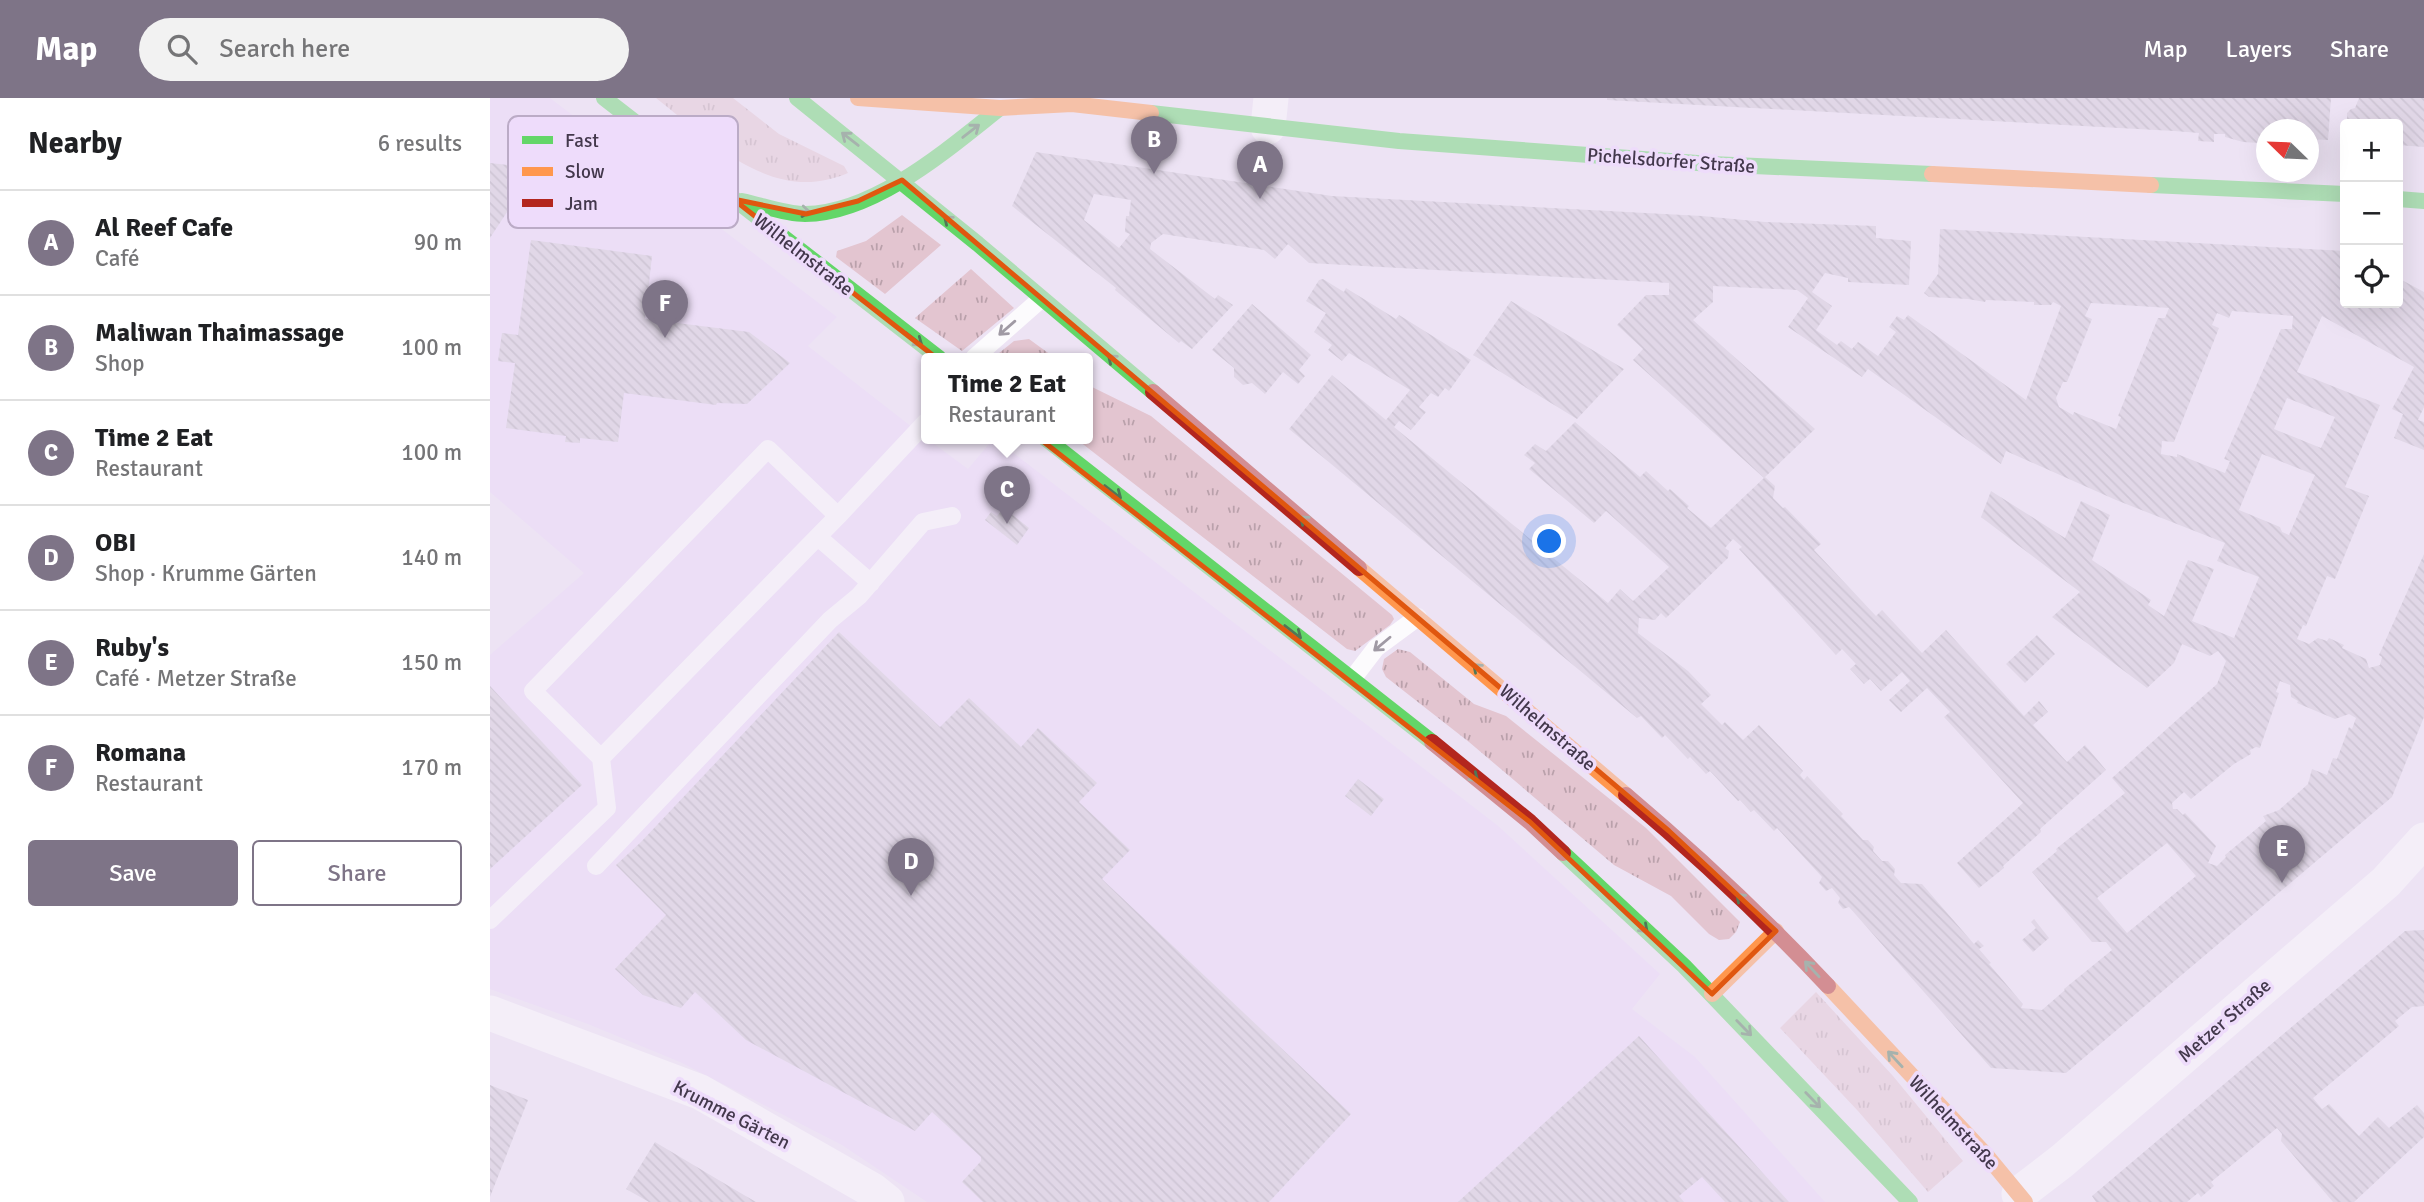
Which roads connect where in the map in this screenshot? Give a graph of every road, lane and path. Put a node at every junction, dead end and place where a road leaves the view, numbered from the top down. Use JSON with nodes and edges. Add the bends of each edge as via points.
{"nodes":[{"id":1,"x":604,"y":98,"type":"edge"},
{"id":2,"x":797,"y":98,"type":"edge"},
{"id":3,"x":858,"y":98,"type":"edge"},
{"id":4,"x":1000,"y":108,"type":"junction"},
{"id":5,"x":1269,"y":112,"type":"edge"},
{"id":6,"x":627,"y":116,"type":"edge"},
{"id":7,"x":902,"y":180,"type":"junction"},
{"id":8,"x":2340,"y":194,"type":"edge"},
{"id":9,"x":2403,"y":199,"type":"edge"},
{"id":10,"x":738,"y":201,"type":"edge"},
{"id":11,"x":2424,"y":201,"type":"edge"},
{"id":12,"x":738,"y":204,"type":"edge"},
{"id":13,"x":1041,"y":299,"type":"junction"},
{"id":14,"x":932,"y":353,"type":"edge"},
{"id":15,"x":980,"y":353,"type":"edge"},
{"id":16,"x":921,"y":427,"type":"edge"},
{"id":17,"x":1053,"y":444,"type":"edge"},
{"id":18,"x":838,"y":516,"type":"junction"},
{"id":19,"x":952,"y":516,"type":"dead end"},
{"id":20,"x":818,"y":537,"type":"junction"},
{"id":21,"x":871,"y":583,"type":"junction"},
{"id":22,"x":1418,"y":617,"type":"junction"},
{"id":23,"x":1353,"y":678,"type":"junction"},
{"id":24,"x":601,"y":758,"type":"junction"},
{"id":25,"x":2422,"y":846,"type":"edge"},
{"id":26,"x":596,"y":866,"type":"dead end"},
{"id":27,"x":490,"y":920,"type":"edge"},
{"id":28,"x":1776,"y":931,"type":"junction"},
{"id":29,"x":1712,"y":994,"type":"junction"},
{"id":30,"x":490,"y":1013,"type":"edge"},
{"id":31,"x":2018,"y":1199,"type":"edge"},
{"id":32,"x":887,"y":1202,"type":"edge"},
{"id":33,"x":1910,"y":1202,"type":"edge"}],
"edges":[{"from":1,"to":6,"type":"main road","name":"Wilhelmstraße"},
{"from":7,"to":2,"type":"main road","name":"Wilhelmstraße","one_way":true},
{"from":3,"to":4,"type":"main road","name":"Pichelsdorfer Straße"},
{"from":4,"to":5,"type":"main road","name":"Pichelsdorfer Straße","via":[[1072,104]]},
{"from":7,"to":4,"type":"main road","one_way":true},
{"from":5,"to":8,"type":"main road","name":"Pichelsdorfer Straße","via":[[1399,141],[1712,164]]},
{"from":10,"to":7,"type":"main road","one_way":true,"via":[[806,214],[848,205]]},
{"from":13,"to":7,"type":"main road","name":"Wilhelmstraße","one_way":true},
{"from":9,"to":11,"type":"main road"},
{"from":12,"to":14,"type":"main road","name":"Wilhelmstraße","one_way":true},
{"from":13,"to":15,"type":"lane","one_way":true},
{"from":22,"to":13,"type":"main road","name":"Wilhelmstraße","one_way":true},
{"from":16,"to":18,"type":"lane"},
{"from":17,"to":23,"type":"main road","one_way":true},
{"from":18,"to":20,"type":"lane"},
{"from":18,"to":24,"type":"lane","via":[[768,449],[759,458],[533,691]]},
{"from":19,"to":21,"type":"lane","via":[[923,522]]},
{"from":20,"to":21,"type":"lane"},
{"from":20,"to":24,"type":"lane"},
{"from":21,"to":26,"type":"lane"},
{"from":22,"to":23,"type":"lane","one_way":true,"via":[[1376,648]]},
{"from":28,"to":22,"type":"main road","name":"Wilhelmstraße","one_way":true,"via":[[1669,831]]},
{"from":23,"to":29,"type":"main road","one_way":true,"via":[[1530,822]]},
{"from":24,"to":27,"type":"lane","via":[[607,808]]},
{"from":25,"to":31,"type":"street","name":"Metzer Straße"},
{"from":28,"to":29,"type":"main road"},
{"from":31,"to":28,"type":"main road","name":"Wilhelmstraße","one_way":true,"via":[[1975,1144]]},
{"from":29,"to":33,"type":"main road","one_way":true},
{"from":30,"to":32,"type":"street","name":"Krumme Gärten","via":[[700,1092]]}]}
